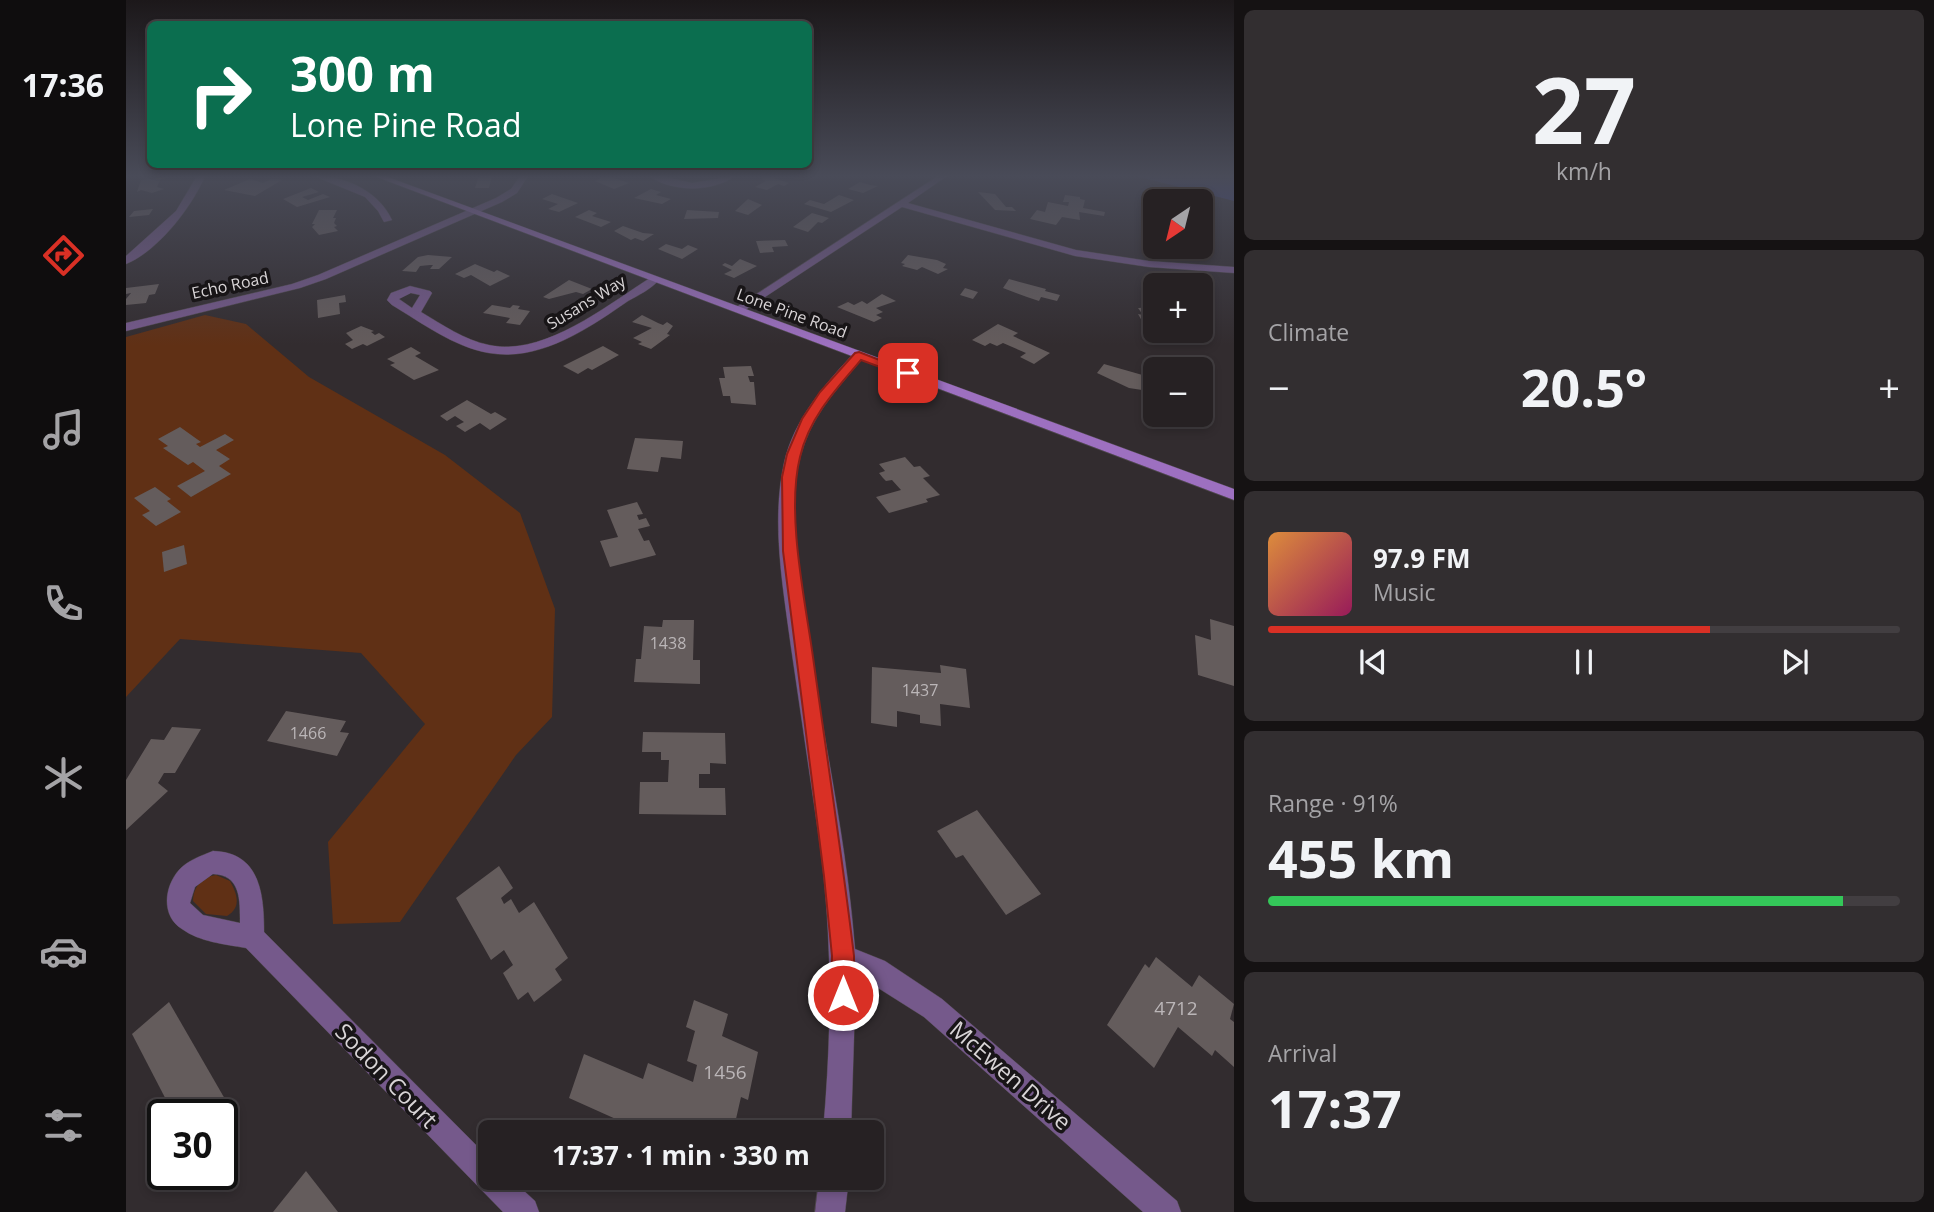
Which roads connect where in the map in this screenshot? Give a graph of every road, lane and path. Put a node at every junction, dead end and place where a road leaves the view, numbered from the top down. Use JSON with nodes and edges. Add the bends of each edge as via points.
{"nodes":[{"id":1,"x":158,"y":233,"type":"edge"},
{"id":2,"x":425,"y":233,"type":"edge"},
{"id":3,"x":528,"y":233,"type":"edge"},
{"id":4,"x":857,"y":233,"type":"edge"},
{"id":5,"x":1002,"y":233,"type":"edge"},
{"id":6,"x":126,"y":261,"type":"edge"},
{"id":7,"x":1234,"y":270,"type":"edge"},
{"id":8,"x":654,"y":280,"type":"junction"},
{"id":9,"x":738,"y":310,"type":"junction"},
{"id":10,"x":415,"y":313,"type":"dead end"},
{"id":11,"x":126,"y":327,"type":"edge"},
{"id":12,"x":859,"y":355,"type":"junction"},
{"id":13,"x":1234,"y":495,"type":"edge"},
{"id":14,"x":252,"y":937,"type":"dead end"},
{"id":15,"x":843,"y":956,"type":"junction"},
{"id":16,"x":837,"y":1120,"type":"edge"},
{"id":17,"x":833,"y":1190,"type":"edge"},
{"id":18,"x":524,"y":1212,"type":"edge"},
{"id":19,"x":830,"y":1212,"type":"edge"},
{"id":20,"x":1166,"y":1212,"type":"edge"}],
"edges":[{"from":1,"to":6,"type":"street"},
{"from":2,"to":11,"type":"street","name":"Echo Road","via":[[296,286]]},
{"from":3,"to":8,"type":"street","name":"Lone Pine Road"},
{"from":4,"to":9,"type":"street"},
{"from":5,"to":7,"type":"street","via":[[1075,253]]},
{"from":8,"to":9,"type":"street","name":"Lone Pine Road"},
{"from":8,"to":10,"type":"street","name":"Susans Way","via":[[558,339],[519,351],[473,345]]},
{"from":9,"to":12,"type":"street","name":"Lone Pine Road"},
{"from":12,"to":13,"type":"street","name":"Lone Pine Road"},
{"from":12,"to":15,"type":"street","via":[[809,419],[794,454],[788,497],[800,638]]},
{"from":14,"to":18,"type":"street","name":"Sodon Court"},
{"from":15,"to":16,"type":"street"},
{"from":15,"to":20,"type":"street","name":"McEwen Drive","via":[[876,970],[933,1008]]},
{"from":17,"to":19,"type":"street"}]}
